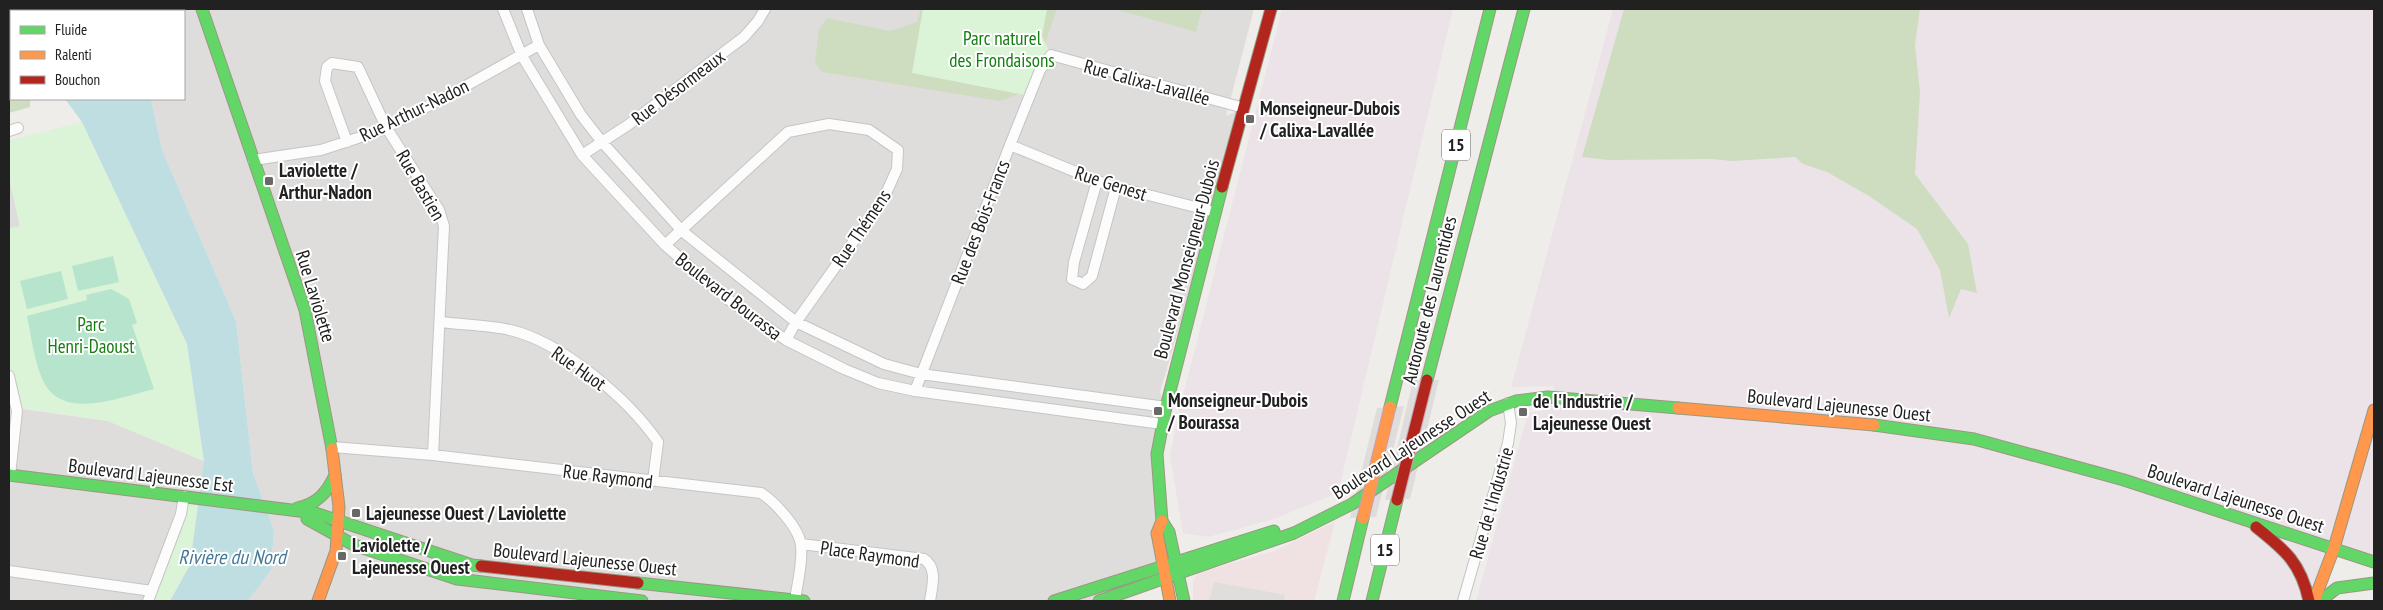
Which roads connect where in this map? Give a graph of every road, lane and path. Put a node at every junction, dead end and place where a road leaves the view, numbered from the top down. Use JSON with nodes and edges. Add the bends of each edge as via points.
{"nodes":[{"id":1,"x":202,"y":9,"type":"edge"},
{"id":2,"x":504,"y":9,"type":"edge"},
{"id":3,"x":527,"y":9,"type":"edge"},
{"id":4,"x":765,"y":9,"type":"edge"},
{"id":5,"x":1271,"y":9,"type":"edge"},
{"id":6,"x":1490,"y":9,"type":"edge"},
{"id":7,"x":1524,"y":9,"type":"edge"},
{"id":8,"x":539,"y":45,"type":"junction"},
{"id":9,"x":1051,"y":55,"type":"joint"},
{"id":10,"x":522,"y":56,"type":"junction"},
{"id":11,"x":1244,"y":108,"type":"junction"},
{"id":12,"x":386,"y":127,"type":"junction"},
{"id":13,"x":348,"y":142,"type":"junction"},
{"id":14,"x":602,"y":142,"type":"junction"},
{"id":15,"x":1010,"y":144,"type":"junction"},
{"id":16,"x":582,"y":155,"type":"junction"},
{"id":17,"x":253,"y":160,"type":"junction"},
{"id":18,"x":1097,"y":182,"type":"junction"},
{"id":19,"x":1116,"y":187,"type":"junction"},
{"id":20,"x":1215,"y":212,"type":"junction"},
{"id":21,"x":682,"y":231,"type":"junction"},
{"id":22,"x":664,"y":246,"type":"junction"},
{"id":23,"x":441,"y":322,"type":"junction"},
{"id":24,"x":796,"y":322,"type":"junction"},
{"id":25,"x":786,"y":340,"type":"junction"},
{"id":26,"x":921,"y":374,"type":"junction"},
{"id":27,"x":9,"y":376,"type":"edge"},
{"id":28,"x":915,"y":391,"type":"junction"},
{"id":29,"x":1508,"y":403,"type":"junction"},
{"id":30,"x":1166,"y":407,"type":"junction"},
{"id":31,"x":2374,"y":410,"type":"edge"},
{"id":32,"x":1162,"y":424,"type":"junction"},
{"id":33,"x":332,"y":446,"type":"junction"},
{"id":34,"x":433,"y":455,"type":"junction"},
{"id":35,"x":336,"y":474,"type":"junction"},
{"id":36,"x":10,"y":475,"type":"edge"},
{"id":37,"x":653,"y":481,"type":"junction"},
{"id":38,"x":184,"y":496,"type":"junction"},
{"id":39,"x":283,"y":508,"type":"junction"},
{"id":40,"x":2247,"y":520,"type":"junction"},
{"id":41,"x":339,"y":521,"type":"junction"},
{"id":42,"x":1162,"y":521,"type":"junction"},
{"id":43,"x":1317,"y":521,"type":"junction"},
{"id":44,"x":338,"y":537,"type":"junction"},
{"id":45,"x":801,"y":544,"type":"junction"},
{"id":46,"x":2334,"y":548,"type":"junction"},
{"id":47,"x":1176,"y":561,"type":"junction"},
{"id":48,"x":2374,"y":562,"type":"edge"},
{"id":49,"x":1163,"y":565,"type":"junction"},
{"id":50,"x":511,"y":569,"type":"junction"},
{"id":51,"x":9,"y":571,"type":"edge"},
{"id":52,"x":532,"y":571,"type":"junction"},
{"id":53,"x":1179,"y":574,"type":"junction"},
{"id":54,"x":1165,"y":578,"type":"junction"},
{"id":55,"x":2374,"y":583,"type":"edge"},
{"id":56,"x":510,"y":587,"type":"junction"},
{"id":57,"x":152,"y":591,"type":"junction"},
{"id":58,"x":530,"y":594,"type":"junction"},
{"id":59,"x":148,"y":601,"type":"edge"},
{"id":60,"x":318,"y":601,"type":"edge"},
{"id":61,"x":508,"y":601,"type":"edge"},
{"id":62,"x":642,"y":601,"type":"edge"},
{"id":63,"x":798,"y":601,"type":"edge"},
{"id":64,"x":930,"y":601,"type":"edge"},
{"id":65,"x":1054,"y":601,"type":"edge"},
{"id":66,"x":1099,"y":601,"type":"edge"},
{"id":67,"x":1170,"y":601,"type":"edge"},
{"id":68,"x":1184,"y":601,"type":"edge"},
{"id":69,"x":1343,"y":601,"type":"edge"},
{"id":70,"x":1372,"y":601,"type":"edge"},
{"id":71,"x":1463,"y":601,"type":"edge"},
{"id":72,"x":2308,"y":601,"type":"edge"},
{"id":73,"x":2314,"y":601,"type":"edge"},
{"id":74,"x":2320,"y":601,"type":"edge"}],
"edges":[{"from":1,"to":17,"type":"main road","name":"Rue Laviolette"},
{"from":2,"to":10,"type":"street","name":"Boulevard Bourassa"},
{"from":3,"to":8,"type":"street","name":"Boulevard Bourassa"},
{"from":4,"to":14,"type":"street","name":"Rue Désormeaux","via":[[744,37]]},
{"from":5,"to":11,"type":"main road","name":"Boulevard Monseigneur-Dubois"},
{"from":6,"to":69,"type":"main road","name":"Autoroute des Laurentides","number":"15","bridge":true},
{"from":7,"to":70,"type":"main road","name":"Autoroute des Laurentides","number":"15","bridge":true},
{"from":8,"to":10,"type":"street","name":"Rue Arthur-Nadon"},
{"from":8,"to":14,"type":"street","name":"Boulevard Bourassa","via":[[581,115]]},
{"from":9,"to":11,"type":"street","name":"Rue Calixa-Lavallée"},
{"from":9,"to":15,"type":"street","name":"Rue des Bois-Francs","via":[[1040,70]]},
{"from":10,"to":12,"type":"street","name":"Rue Arthur-Nadon"},
{"from":10,"to":16,"type":"street","name":"Boulevard Bourassa"},
{"from":11,"to":20,"type":"main road","name":"Boulevard Monseigneur-Dubois"},
{"from":12,"to":13,"type":"street","name":"Rue Arthur-Nadon"},
{"from":12,"to":13,"type":"street","name":"Rue Bastien","via":[[358,67],[332,62],[325,81]]},
{"from":12,"to":23,"type":"street","name":"Rue Bastien","via":[[439,210],[444,226]]},
{"from":13,"to":17,"type":"street","name":"Rue Arthur-Nadon","via":[[321,150]]},
{"from":14,"to":16,"type":"street","name":"Rue Désormeaux"},
{"from":14,"to":21,"type":"street","name":"Boulevard Bourassa"},
{"from":15,"to":18,"type":"street","name":"Rue Genest"},
{"from":15,"to":26,"type":"street","name":"Rue des Bois-Francs"},
{"from":16,"to":22,"type":"street","name":"Boulevard Bourassa"},
{"from":17,"to":33,"type":"main road","name":"Rue Laviolette","via":[[305,310]]},
{"from":18,"to":19,"type":"street","name":"Rue Genest"},
{"from":18,"to":19,"type":"street","via":[[1074,262],[1072,279],[1083,284],[1092,276]]},
{"from":19,"to":20,"type":"street","name":"Rue Genest"},
{"from":20,"to":30,"type":"main road","name":"Boulevard Monseigneur-Dubois"},
{"from":21,"to":22,"type":"street","name":"Rue Thémens"},
{"from":21,"to":24,"type":"street","name":"Boulevard Bourassa"},
{"from":21,"to":24,"type":"street","name":"Rue Thémens","via":[[788,132],[829,124],[869,130],[898,150],[897,169],[883,200]]},
{"from":22,"to":25,"type":"street","name":"Boulevard Bourassa","via":[[726,298]]},
{"from":23,"to":34,"type":"street","name":"Rue Bastien"},
{"from":23,"to":37,"type":"street","name":"Rue Huot","via":[[510,330],[553,347],[611,390],[658,442]]},
{"from":24,"to":25,"type":"street","name":"Rue Thémens"},
{"from":24,"to":26,"type":"street","name":"Boulevard Bourassa","via":[[884,364]]},
{"from":25,"to":28,"type":"street","name":"Boulevard Bourassa","via":[[878,383]]},
{"from":26,"to":28,"type":"street","name":"Rue des Bois-Francs"},
{"from":26,"to":30,"type":"street","name":"Boulevard Bourassa"},
{"from":27,"to":36,"type":"street","via":[[17,411]]},
{"from":28,"to":32,"type":"street","name":"Boulevard Bourassa"},
{"from":29,"to":40,"type":"main road","name":"Boulevard Lajeunesse Ouest","via":[[1538,397],[1561,397],[1906,428],[1983,442],[2124,480]]},
{"from":29,"to":43,"type":"main road","name":"Boulevard Lajeunesse Ouest","via":[[1480,416],[1352,504]]},
{"from":29,"to":71,"type":"street","name":"Rue de l'Industrie","via":[[1511,423],[1508,443]]},
{"from":30,"to":32,"type":"main road","name":"Boulevard Monseigneur-Dubois"},
{"from":31,"to":46,"type":"main road"},
{"from":32,"to":42,"type":"main road","name":"Boulevard Monseigneur-Dubois","via":[[1157,454]]},
{"from":33,"to":34,"type":"street","name":"Rue Raymond"},
{"from":33,"to":35,"type":"main road","name":"Rue Laviolette"},
{"from":34,"to":37,"type":"street","name":"Rue Raymond"},
{"from":35,"to":39,"type":"main road","via":[[319,500],[308,506]]},
{"from":35,"to":41,"type":"main road","name":"Rue Laviolette"},
{"from":36,"to":38,"type":"main road","name":"Boulevard Lajeunesse Est"},
{"from":37,"to":45,"type":"street","name":"Rue Raymond","via":[[761,493],[783,512]]},
{"from":38,"to":39,"type":"main road","name":"Boulevard Lajeunesse Est"},
{"from":38,"to":57,"type":"street","via":[[182,514]]},
{"from":39,"to":41,"type":"main road","name":"Boulevard Lajeunesse Est"},
{"from":39,"to":44,"type":"main road","name":"Boulevard Lajeunesse Est"},
{"from":40,"to":46,"type":"main road","name":"Boulevard Lajeunesse Ouest"},
{"from":40,"to":72,"type":"main road","via":[[2294,558],[2305,580]]},
{"from":41,"to":44,"type":"main road","name":"Rue Laviolette"},
{"from":41,"to":50,"type":"main road","name":"Boulevard Lajeunesse Ouest","via":[[456,561]]},
{"from":42,"to":47,"type":"main road","name":"Boulevard Monseigneur-Dubois","via":[[1169,532]]},
{"from":42,"to":49,"type":"main road","name":"Boulevard Monseigneur-Dubois","via":[[1157,533]]},
{"from":43,"to":47,"type":"main road","name":"Boulevard Lajeunesse Ouest"},
{"from":43,"to":53,"type":"main road","name":"Boulevard Lajeunesse Ouest","via":[[1268,543]]},
{"from":44,"to":56,"type":"main road","name":"Boulevard Lajeunesse Ouest","via":[[457,579]]},
{"from":44,"to":60,"type":"main road","name":"Rue Laviolette"},
{"from":45,"to":63,"type":"street"},
{"from":45,"to":64,"type":"street","name":"Place Raymond","via":[[924,559],[933,569]]},
{"from":46,"to":48,"type":"main road","name":"Boulevard Lajeunesse Ouest"},
{"from":46,"to":73,"type":"main road"},
{"from":47,"to":49,"type":"main road","name":"Boulevard Lajeunesse Ouest"},
{"from":47,"to":53,"type":"main road","name":"Boulevard Monseigneur-Dubois"},
{"from":49,"to":54,"type":"main road","name":"Boulevard Monseigneur-Dubois"},
{"from":49,"to":65,"type":"main road","name":"Boulevard Lajeunesse Ouest"},
{"from":50,"to":52,"type":"main road","name":"Boulevard Lajeunesse Ouest"},
{"from":50,"to":56,"type":"main road"},
{"from":51,"to":57,"type":"street"},
{"from":52,"to":58,"type":"main road"},
{"from":52,"to":63,"type":"main road","name":"Boulevard Lajeunesse Ouest"},
{"from":53,"to":54,"type":"main road","name":"Boulevard Lajeunesse Ouest"},
{"from":53,"to":68,"type":"main road","name":"Boulevard Monseigneur-Dubois"},
{"from":54,"to":66,"type":"main road","name":"Boulevard Lajeunesse Ouest"},
{"from":54,"to":67,"type":"main road","name":"Boulevard Monseigneur-Dubois"},
{"from":55,"to":74,"type":"main road","via":[[2337,588]]},
{"from":56,"to":58,"type":"main road","name":"Boulevard Lajeunesse Ouest"},
{"from":56,"to":61,"type":"main road"},
{"from":57,"to":59,"type":"street"},
{"from":58,"to":62,"type":"main road","name":"Boulevard Lajeunesse Ouest"}]}
